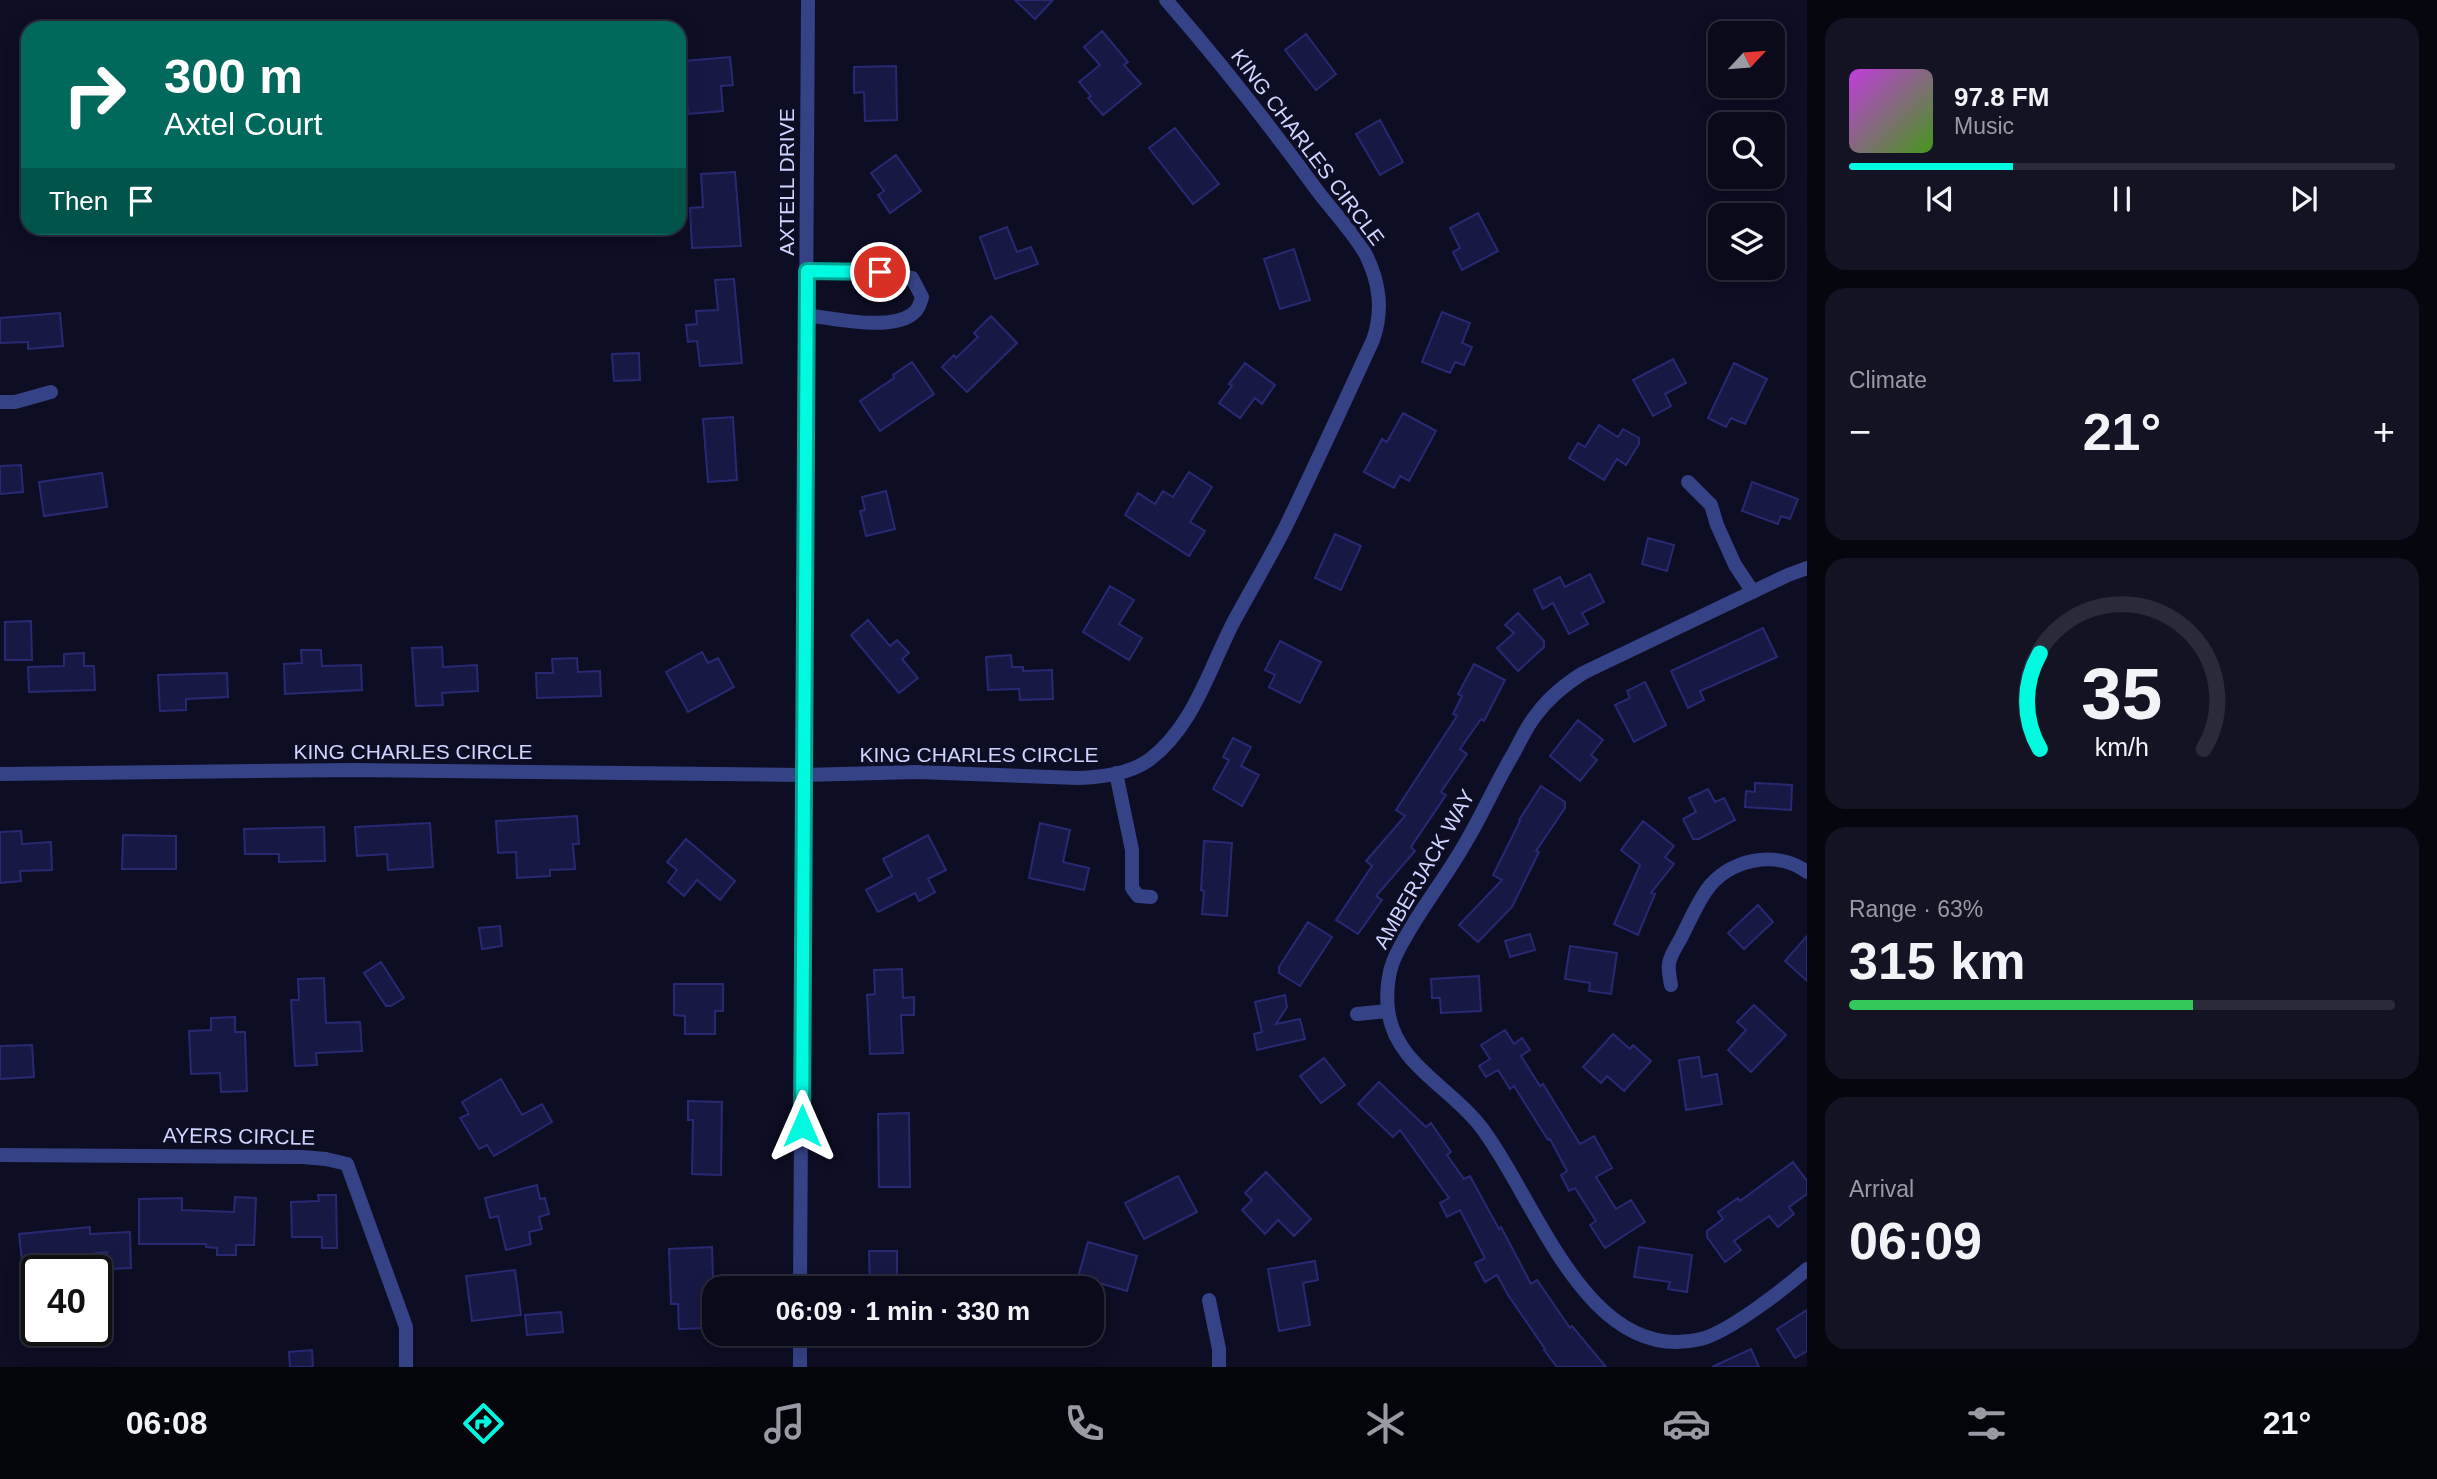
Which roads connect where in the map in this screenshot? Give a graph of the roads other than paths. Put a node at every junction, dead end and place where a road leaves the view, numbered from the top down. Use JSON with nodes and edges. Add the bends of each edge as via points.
{"nodes":[{"id":1,"x":808,"y":0,"type":"edge"},
{"id":2,"x":1166,"y":0,"type":"edge"},
{"id":3,"x":807,"y":271,"type":"junction"},
{"id":4,"x":806,"y":315,"type":"junction"},
{"id":5,"x":51,"y":391,"type":"dead end"},
{"id":6,"x":0,"y":402,"type":"edge"},
{"id":7,"x":1688,"y":482,"type":"dead end"},
{"id":8,"x":1807,"y":568,"type":"edge"},
{"id":9,"x":1753,"y":592,"type":"junction"},
{"id":10,"x":1115,"y":773,"type":"junction"},
{"id":11,"x":0,"y":774,"type":"edge"},
{"id":12,"x":804,"y":775,"type":"junction"},
{"id":13,"x":1807,"y":872,"type":"edge"},
{"id":14,"x":1151,"y":897,"type":"dead end"},
{"id":15,"x":1671,"y":985,"type":"dead end"},
{"id":16,"x":1388,"y":1011,"type":"junction"},
{"id":17,"x":1357,"y":1014,"type":"dead end"},
{"id":18,"x":0,"y":1154,"type":"edge"},
{"id":19,"x":1807,"y":1269,"type":"edge"},
{"id":20,"x":800,"y":1276,"type":"edge"},
{"id":21,"x":1209,"y":1300,"type":"dead end"},
{"id":22,"x":800,"y":1346,"type":"edge"},
{"id":23,"x":406,"y":1367,"type":"edge"},
{"id":24,"x":800,"y":1367,"type":"edge"},
{"id":25,"x":1219,"y":1367,"type":"edge"}],
"edges":[{"from":1,"to":3,"type":"street","name":"AXTELL DRIVE"},
{"from":2,"to":10,"type":"street","name":"KING CHARLES CIRCLE","via":[[1299,164],[1366,256],[1380,299],[1379,321],[1329,437],[1180,729],[1150,759]]},
{"from":3,"to":4,"type":"street","name":"AXTELL DRIVE"},
{"from":3,"to":4,"type":"street","via":[[869,271],[912,278],[922,297],[912,315],[891,322]]},
{"from":4,"to":12,"type":"street","name":"AXTELL DRIVE"},
{"from":5,"to":6,"type":"street"},
{"from":7,"to":9,"type":"street","via":[[1711,505],[1735,565]]},
{"from":8,"to":9,"type":"street","name":"AMBERJACK WAY"},
{"from":9,"to":16,"type":"street","name":"AMBERJACK WAY","via":[[1583,673],[1550,698],[1527,727],[1460,854],[1394,959]]},
{"from":10,"to":12,"type":"street","name":"KING CHARLES CIRCLE","via":[[1098,778],[917,772]]},
{"from":10,"to":14,"type":"street","via":[[1132,850],[1132,888],[1138,896]]},
{"from":11,"to":12,"type":"street","name":"KING CHARLES CIRCLE","via":[[353,770]]},
{"from":12,"to":20,"type":"street","name":"AXTELL DRIVE"},
{"from":13,"to":15,"type":"street","via":[[1789,862],[1759,859],[1715,880],[1669,963]]},
{"from":16,"to":17,"type":"street"},
{"from":16,"to":19,"type":"street","name":"AMBERJACK WAY","via":[[1392,1029],[1410,1060],[1482,1128],[1571,1272],[1613,1321],[1644,1339],[1703,1339],[1754,1309]]},
{"from":18,"to":23,"type":"street","name":"AYERS CIRCLE","via":[[302,1157],[346,1164],[407,1327]]},
{"from":21,"to":25,"type":"street"},
{"from":22,"to":24,"type":"street"}]}
